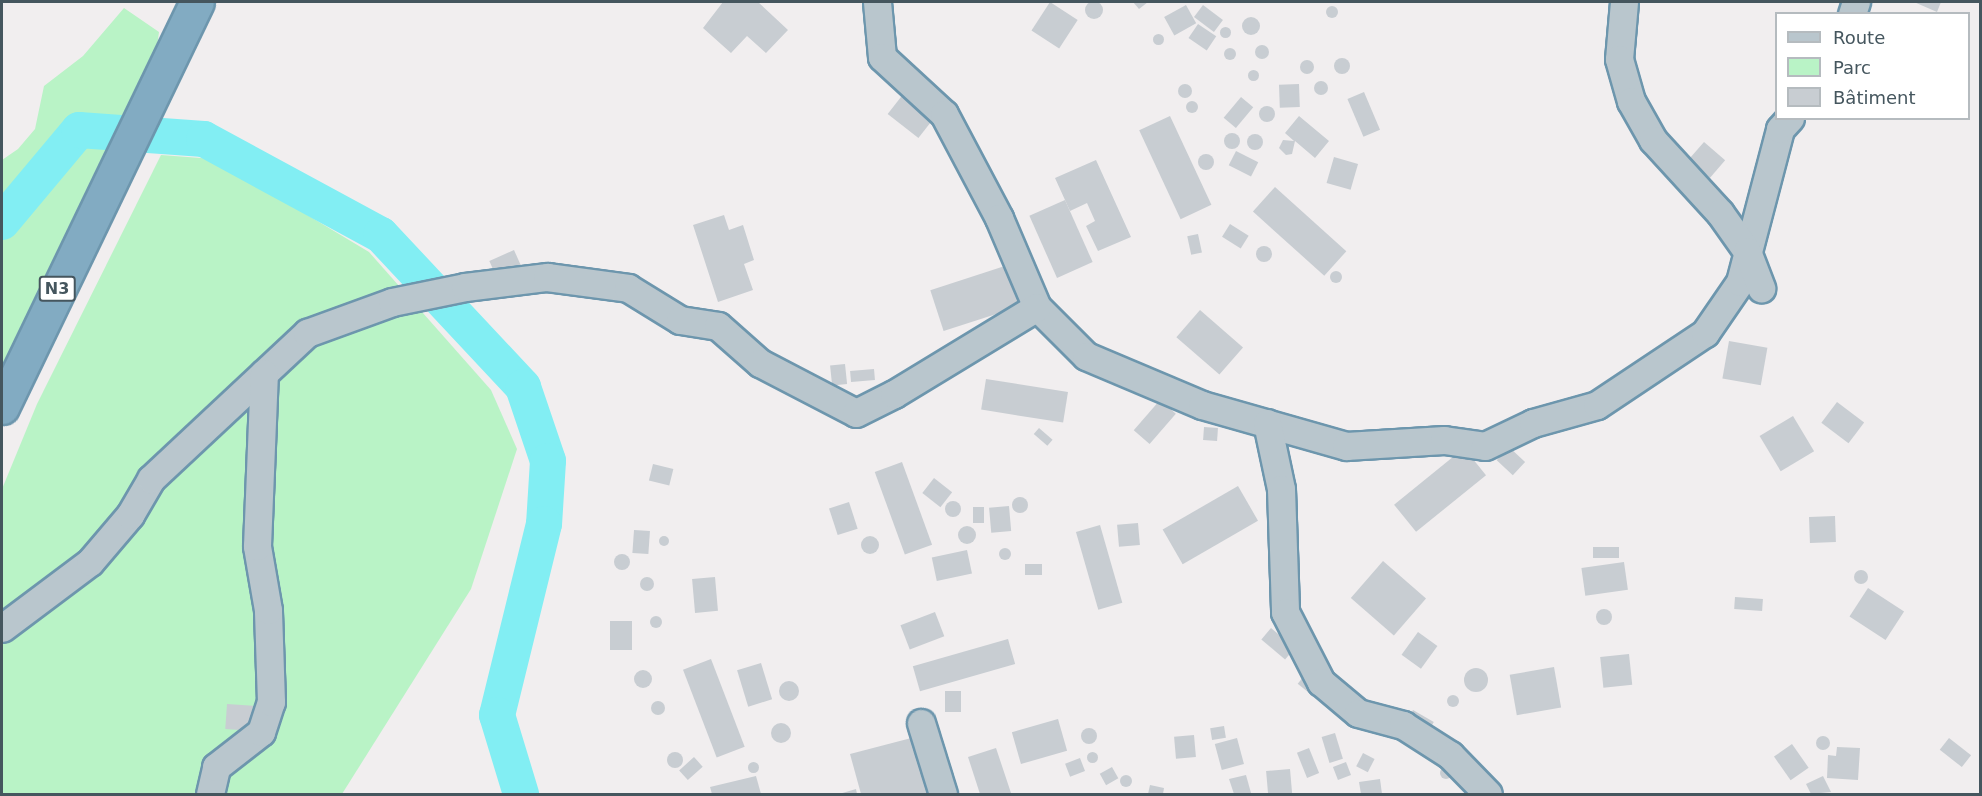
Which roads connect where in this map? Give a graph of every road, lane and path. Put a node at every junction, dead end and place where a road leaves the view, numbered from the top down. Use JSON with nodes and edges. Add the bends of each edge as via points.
{"nodes":[{"id":1,"x":197,"y":2,"type":"edge"},
{"id":2,"x":877,"y":2,"type":"edge"},
{"id":3,"x":1624,"y":2,"type":"edge"},
{"id":4,"x":1788,"y":120,"type":"edge"},
{"id":5,"x":1747,"y":251,"type":"junction"},
{"id":6,"x":1761,"y":288,"type":"dead end"},
{"id":7,"x":1037,"y":307,"type":"junction"},
{"id":8,"x":264,"y":373,"type":"junction"},
{"id":9,"x":2,"y":407,"type":"edge"},
{"id":10,"x":1267,"y":423,"type":"junction"},
{"id":11,"x":2,"y":628,"type":"edge"},
{"id":12,"x":921,"y":723,"type":"dead end"},
{"id":13,"x":210,"y":795,"type":"edge"},
{"id":14,"x":943,"y":795,"type":"edge"},
{"id":15,"x":1488,"y":795,"type":"edge"}],
"edges":[{"from":1,"to":9,"type":"highway","number":"N3","via":[[139,124],[112,171]]},
{"from":2,"to":7,"type":"street","via":[[882,57],[944,114],[999,218]]},
{"from":3,"to":5,"type":"street","via":[[1619,59],[1631,101],[1653,140],[1720,213]]},
{"from":4,"to":5,"type":"street","via":[[1780,129]]},
{"from":5,"to":6,"type":"street"},
{"from":5,"to":10,"type":"street","via":[[1740,282],[1705,333],[1597,405],[1533,423],[1485,446],[1444,440],[1346,446]]},
{"from":7,"to":8,"type":"street","via":[[856,413],[760,363],[718,326],[680,320],[628,288],[547,277],[465,287],[392,302],[307,333]]},
{"from":7,"to":10,"type":"street","via":[[1086,356],[1202,405]]},
{"from":8,"to":11,"type":"street","via":[[151,479],[130,515],[90,562]]},
{"from":8,"to":13,"type":"street","via":[[257,546],[268,609],[271,702],[261,732],[216,767]]},
{"from":10,"to":15,"type":"street","via":[[1281,489],[1285,612],[1321,682],[1358,713],[1403,725],[1450,755]]},
{"from":12,"to":14,"type":"street"}]}
